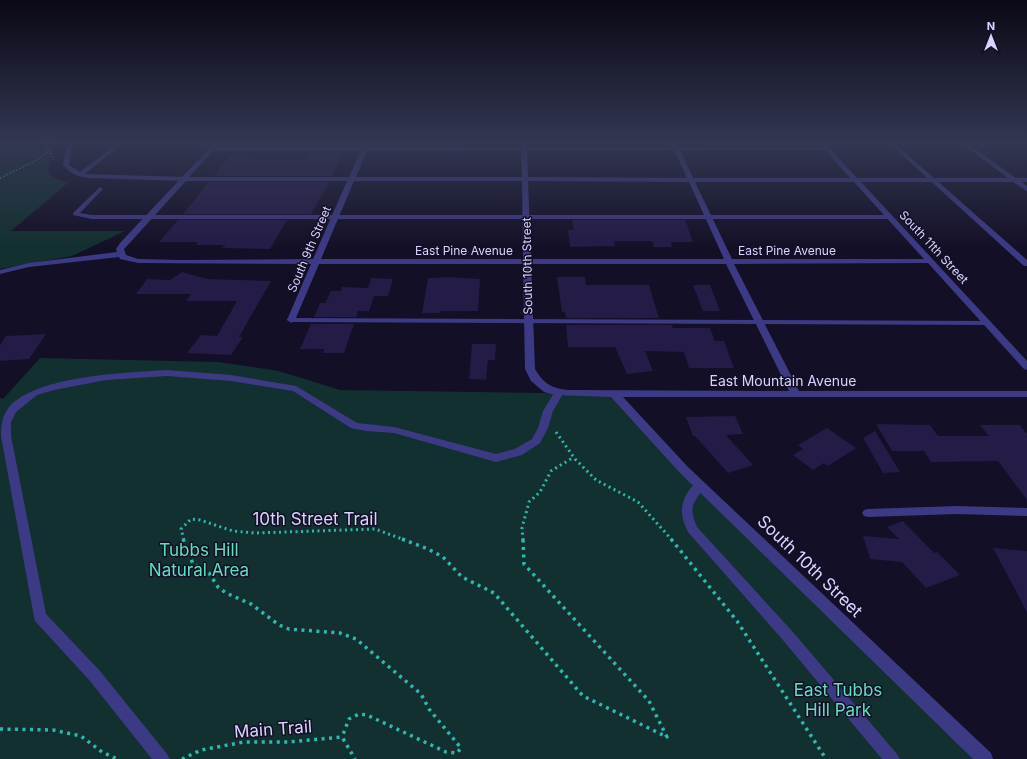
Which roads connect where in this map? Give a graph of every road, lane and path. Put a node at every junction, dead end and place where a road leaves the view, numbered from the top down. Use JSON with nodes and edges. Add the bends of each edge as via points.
{"nodes":[{"id":1,"x":132,"y":178,"type":"edge"},
{"id":2,"x":184,"y":179,"type":"junction"},
{"id":3,"x":351,"y":180,"type":"junction"},
{"id":4,"x":525,"y":180,"type":"junction"},
{"id":5,"x":692,"y":180,"type":"junction"},
{"id":6,"x":856,"y":180,"type":"junction"},
{"id":7,"x":934,"y":180,"type":"junction"},
{"id":8,"x":1015,"y":180,"type":"junction"},
{"id":9,"x":1027,"y":180,"type":"edge"},
{"id":10,"x":100,"y":189,"type":"dead end"},
{"id":11,"x":1027,"y":189,"type":"edge"},
{"id":12,"x":149,"y":217,"type":"junction"},
{"id":13,"x":336,"y":217,"type":"junction"},
{"id":14,"x":526,"y":217,"type":"junction"},
{"id":15,"x":709,"y":217,"type":"junction"},
{"id":16,"x":890,"y":217,"type":"junction"},
{"id":17,"x":120,"y":254,"type":"junction"},
{"id":18,"x":931,"y":261,"type":"junction"},
{"id":19,"x":316,"y":262,"type":"junction"},
{"id":20,"x":526,"y":263,"type":"junction"},
{"id":21,"x":730,"y":263,"type":"junction"},
{"id":22,"x":1027,"y":264,"type":"edge"},
{"id":23,"x":0,"y":272,"type":"edge"},
{"id":24,"x":291,"y":320,"type":"joint"},
{"id":25,"x":528,"y":321,"type":"junction"},
{"id":26,"x":760,"y":322,"type":"junction"},
{"id":27,"x":988,"y":323,"type":"junction"},
{"id":28,"x":1027,"y":368,"type":"edge"},
{"id":29,"x":540,"y":386,"type":"joint"},
{"id":30,"x":559,"y":392,"type":"junction"},
{"id":31,"x":614,"y":394,"type":"junction"},
{"id":32,"x":796,"y":394,"type":"junction"},
{"id":33,"x":1027,"y":394,"type":"edge"},
{"id":34,"x":546,"y":418,"type":"junction"},
{"id":35,"x":574,"y":457,"type":"junction"},
{"id":36,"x":700,"y":485,"type":"junction"},
{"id":37,"x":1027,"y":512,"type":"edge"},
{"id":38,"x":868,"y":513,"type":"dead end"},
{"id":39,"x":0,"y":729,"type":"edge"},
{"id":40,"x":342,"y":736,"type":"junction"},
{"id":41,"x":116,"y":759,"type":"edge"},
{"id":42,"x":162,"y":759,"type":"edge"},
{"id":43,"x":182,"y":759,"type":"edge"},
{"id":44,"x":355,"y":759,"type":"edge"},
{"id":45,"x":826,"y":759,"type":"edge"},
{"id":46,"x":892,"y":759,"type":"edge"},
{"id":47,"x":985,"y":759,"type":"edge"}],
"edges":[{"from":1,"to":2,"type":"lane"},
{"from":2,"to":3,"type":"street"},
{"from":2,"to":12,"type":"street"},
{"from":3,"to":4,"type":"street"},
{"from":3,"to":13,"type":"street","name":"South 9th Street"},
{"from":4,"to":5,"type":"street"},
{"from":4,"to":14,"type":"street","name":"South 10th Street"},
{"from":5,"to":6,"type":"street"},
{"from":5,"to":15,"type":"street"},
{"from":6,"to":7,"type":"street"},
{"from":6,"to":16,"type":"street","name":"South 11th Street"},
{"from":7,"to":8,"type":"street"},
{"from":7,"to":22,"type":"lane"},
{"from":8,"to":9,"type":"street"},
{"from":8,"to":11,"type":"street"},
{"from":10,"to":12,"type":"lane","via":[[75,214],[92,217]]},
{"from":12,"to":13,"type":"lane"},
{"from":12,"to":17,"type":"street","via":[[123,245]]},
{"from":13,"to":14,"type":"lane"},
{"from":13,"to":19,"type":"street","name":"South 9th Street"},
{"from":14,"to":15,"type":"lane"},
{"from":14,"to":20,"type":"street","name":"South 10th Street"},
{"from":15,"to":16,"type":"lane"},
{"from":15,"to":21,"type":"street"},
{"from":16,"to":18,"type":"street","name":"South 11th Street"},
{"from":17,"to":19,"type":"street","name":"East Pine Avenue","via":[[138,261]]},
{"from":17,"to":23,"type":"street","name":"East Pine Avenue","via":[[29,265]]},
{"from":18,"to":21,"type":"street","name":"East Pine Avenue"},
{"from":18,"to":27,"type":"street","name":"South 11th Street"},
{"from":19,"to":20,"type":"street","name":"East Pine Avenue"},
{"from":19,"to":24,"type":"street","name":"South 9th Street"},
{"from":20,"to":21,"type":"street","name":"East Pine Avenue"},
{"from":20,"to":25,"type":"street","name":"South 10th Street"},
{"from":21,"to":26,"type":"street"},
{"from":24,"to":25,"type":"lane"},
{"from":25,"to":26,"type":"lane"},
{"from":25,"to":29,"type":"street","name":"South 10th Street","via":[[530,369],[534,380]]},
{"from":26,"to":27,"type":"lane"},
{"from":26,"to":32,"type":"street"},
{"from":27,"to":28,"type":"street","name":"South 11th Street"},
{"from":29,"to":30,"type":"street","name":"East Mountain Avenue"},
{"from":30,"to":31,"type":"street","name":"East Mountain Avenue"},
{"from":30,"to":34,"type":"lane"},
{"from":31,"to":32,"type":"street","name":"East Mountain Avenue"},
{"from":31,"to":36,"type":"street","name":"South 10th Street"},
{"from":32,"to":33,"type":"street","name":"East Mountain Avenue"},
{"from":34,"to":35,"type":"path"},
{"from":34,"to":42,"type":"lane","via":[[536,441],[518,452],[496,458],[394,430],[354,426],[296,389],[231,378],[167,373],[106,377],[52,388],[34,393],[22,400],[12,410],[6,422],[6,436],[40,617],[95,676]]},
{"from":35,"to":40,"type":"path","name":"10th Street Trail","via":[[551,471],[540,492],[529,502],[522,528],[524,564],[648,701],[667,736],[583,696],[494,594],[462,577],[443,557],[415,544],[375,529],[255,533],[233,531],[200,520],[191,520],[181,529],[193,564],[209,574],[218,587],[289,629],[340,633],[356,639],[421,694],[433,715],[461,748],[457,753],[446,752],[367,715],[359,714],[349,719]]},
{"from":35,"to":45,"type":"path","via":[[596,480],[638,502],[679,548],[737,621]]},
{"from":36,"to":46,"type":"lane","via":[[688,500],[686,515],[692,529],[787,635]]},
{"from":36,"to":47,"type":"street","name":"South 10th Street"},
{"from":37,"to":38,"type":"lane","via":[[957,510]]},
{"from":39,"to":41,"type":"path","via":[[53,730],[81,736]]},
{"from":40,"to":43,"type":"path","name":"Main Trail","via":[[288,742],[244,742],[201,750]]},
{"from":40,"to":44,"type":"path"}]}
